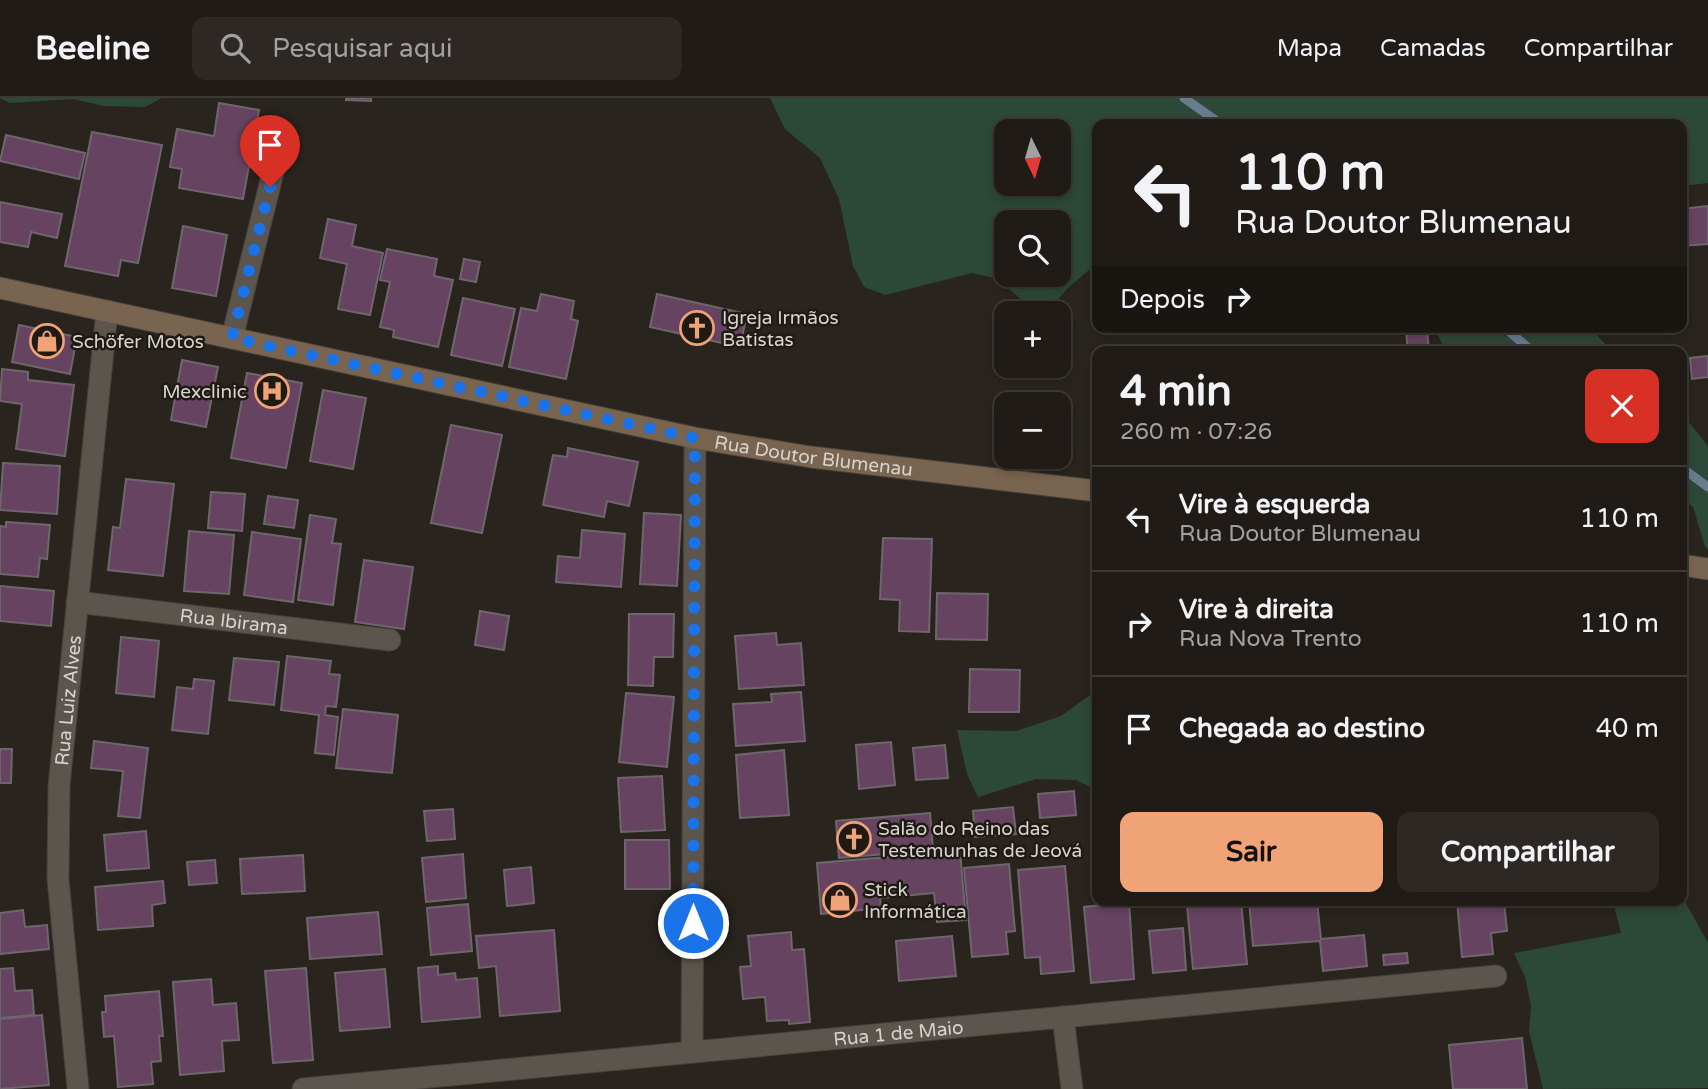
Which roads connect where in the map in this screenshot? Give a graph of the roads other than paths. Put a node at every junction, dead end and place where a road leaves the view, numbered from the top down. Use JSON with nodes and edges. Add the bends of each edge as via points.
{"nodes":[{"id":1,"x":282,"y":136,"type":"dead end"},
{"id":2,"x":0,"y":288,"type":"edge"},
{"id":3,"x":107,"y":311,"type":"junction"},
{"id":4,"x":232,"y":338,"type":"junction"},
{"id":5,"x":695,"y":438,"type":"junction"},
{"id":6,"x":1092,"y":490,"type":"edge"},
{"id":7,"x":1687,"y":566,"type":"edge"},
{"id":8,"x":1708,"y":569,"type":"edge"},
{"id":9,"x":77,"y":601,"type":"junction"},
{"id":10,"x":390,"y":640,"type":"dead end"},
{"id":11,"x":1496,"y":976,"type":"dead end"},
{"id":12,"x":1063,"y":1017,"type":"junction"},
{"id":13,"x":692,"y":1052,"type":"junction"},
{"id":14,"x":471,"y":1081,"type":"edge"},
{"id":15,"x":78,"y":1089,"type":"edge"},
{"id":16,"x":303,"y":1089,"type":"edge"},
{"id":17,"x":1072,"y":1089,"type":"edge"}],
"edges":[{"from":1,"to":4,"type":"street"},
{"from":2,"to":3,"type":"street","name":"Rua Doutor Blumenau"},
{"from":3,"to":4,"type":"street","name":"Rua Doutor Blumenau"},
{"from":3,"to":9,"type":"street","name":"Rua Luiz Alves"},
{"from":4,"to":5,"type":"street","name":"Rua Doutor Blumenau"},
{"from":5,"to":6,"type":"street","name":"Rua Doutor Blumenau","via":[[916,471]]},
{"from":5,"to":13,"type":"street"},
{"from":7,"to":8,"type":"street"},
{"from":9,"to":10,"type":"street","name":"Rua Ibirama"},
{"from":9,"to":15,"type":"street","name":"Rua Luiz Alves","via":[[57,832]]},
{"from":11,"to":12,"type":"street","name":"Rua 1 de Maio"},
{"from":12,"to":13,"type":"street","name":"Rua 1 de Maio"},
{"from":12,"to":17,"type":"street"},
{"from":13,"to":14,"type":"street","name":"Rua 1 de Maio"},
{"from":14,"to":16,"type":"street","name":"Rua 1 de Maio"}]}
